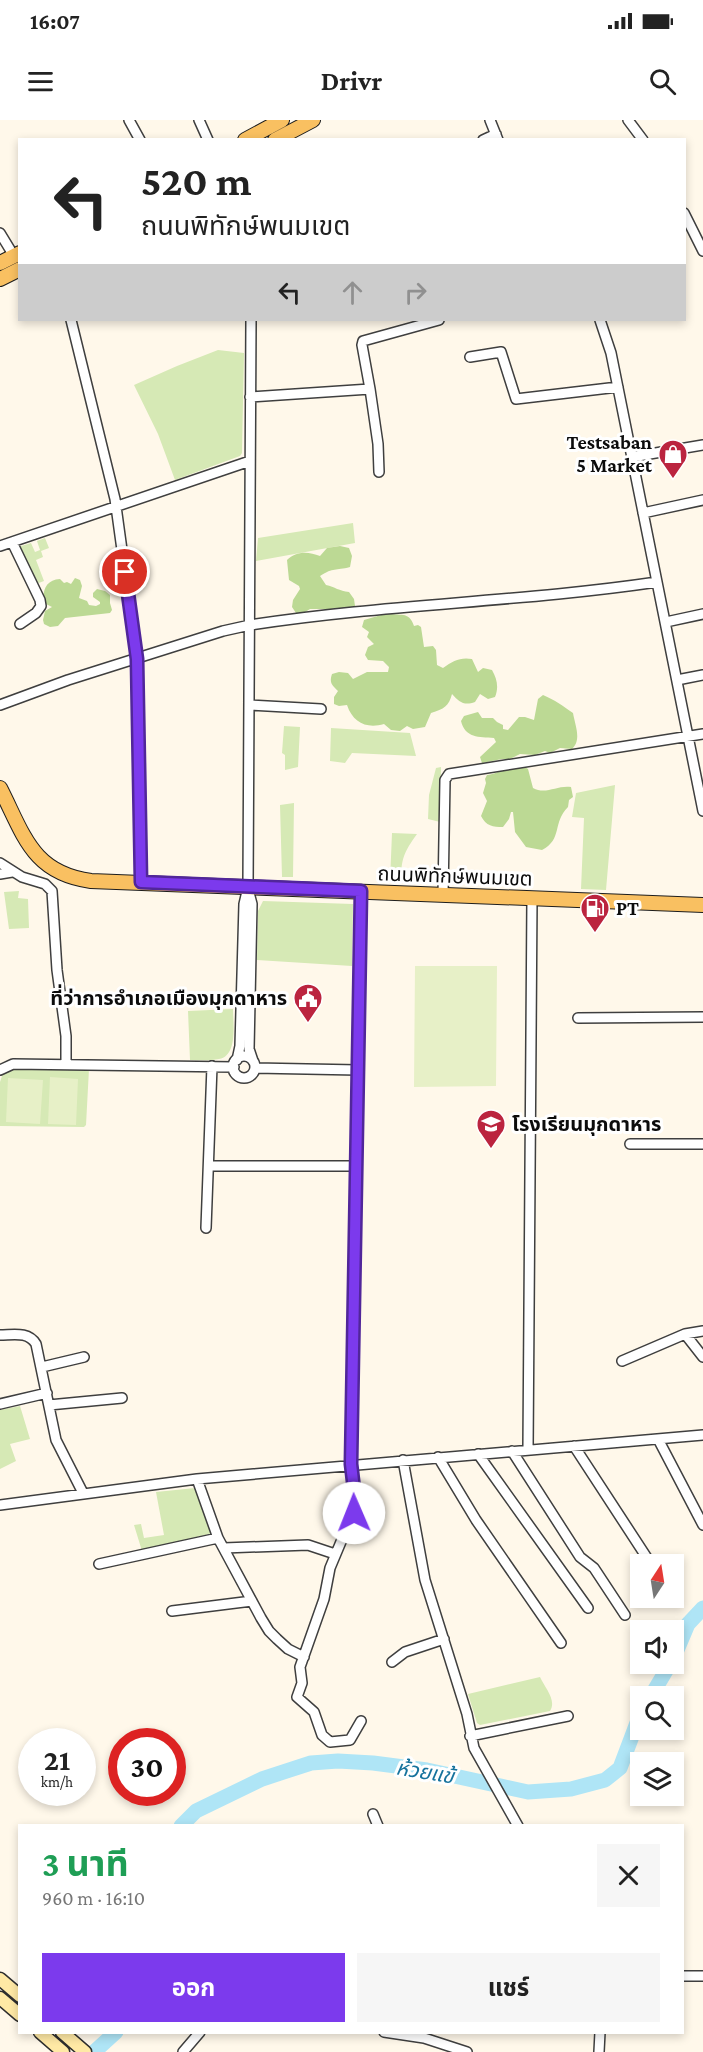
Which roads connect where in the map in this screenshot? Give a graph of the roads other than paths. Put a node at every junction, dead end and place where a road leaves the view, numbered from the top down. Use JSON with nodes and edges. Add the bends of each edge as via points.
{"nodes":[{"id":1,"x":129,"y":120,"type":"edge"},
{"id":2,"x":199,"y":120,"type":"edge"},
{"id":3,"x":314,"y":120,"type":"edge"},
{"id":4,"x":490,"y":120,"type":"edge"},
{"id":5,"x":628,"y":120,"type":"edge"},
{"id":6,"x":273,"y":127,"type":"edge"},
{"id":7,"x":497,"y":137,"type":"edge"},
{"id":8,"x":139,"y":138,"type":"edge"},
{"id":9,"x":207,"y":138,"type":"edge"},
{"id":10,"x":249,"y":138,"type":"edge"},
{"id":11,"x":642,"y":138,"type":"edge"},
{"id":12,"x":686,"y":217,"type":"edge"},
{"id":13,"x":0,"y":233,"type":"edge"},
{"id":14,"x":703,"y":251,"type":"edge"},
{"id":15,"x":18,"y":259,"type":"edge"},
{"id":16,"x":0,"y":263,"type":"edge"},
{"id":17,"x":0,"y":279,"type":"edge"},
{"id":18,"x":71,"y":321,"type":"edge"},
{"id":19,"x":251,"y":321,"type":"edge"},
{"id":20,"x":435,"y":321,"type":"edge"},
{"id":21,"x":600,"y":321,"type":"edge"},
{"id":22,"x":470,"y":357,"type":"dead end"},
{"id":23,"x":618,"y":387,"type":"junction"},
{"id":24,"x":370,"y":389,"type":"junction"},
{"id":25,"x":250,"y":397,"type":"junction"},
{"id":26,"x":703,"y":445,"type":"edge"},
{"id":27,"x":632,"y":457,"type":"junction"},
{"id":28,"x":250,"y":461,"type":"junction"},
{"id":29,"x":379,"y":472,"type":"dead end"},
{"id":30,"x":703,"y":501,"type":"edge"},
{"id":31,"x":116,"y":507,"type":"junction"},
{"id":32,"x":644,"y":513,"type":"junction"},
{"id":33,"x":12,"y":542,"type":"junction"},
{"id":34,"x":0,"y":546,"type":"edge"},
{"id":35,"x":657,"y":582,"type":"junction"},
{"id":36,"x":703,"y":614,"type":"edge"},
{"id":37,"x":666,"y":622,"type":"junction"},
{"id":38,"x":20,"y":624,"type":"dead end"},
{"id":39,"x":249,"y":625,"type":"junction"},
{"id":40,"x":137,"y":659,"type":"junction"},
{"id":41,"x":703,"y":675,"type":"edge"},
{"id":42,"x":677,"y":680,"type":"junction"},
{"id":43,"x":0,"y":705,"type":"edge"},
{"id":44,"x":250,"y":705,"type":"junction"},
{"id":45,"x":321,"y":709,"type":"dead end"},
{"id":46,"x":703,"y":734,"type":"edge"},
{"id":47,"x":688,"y":737,"type":"junction"},
{"id":48,"x":0,"y":788,"type":"edge"},
{"id":49,"x":703,"y":811,"type":"edge"},
{"id":50,"x":0,"y":863,"type":"edge"},
{"id":51,"x":12,"y":872,"type":"junction"},
{"id":52,"x":0,"y":874,"type":"edge"},
{"id":53,"x":141,"y":882,"type":"junction"},
{"id":54,"x":248,"y":887,"type":"junction"},
{"id":55,"x":361,"y":891,"type":"junction"},
{"id":56,"x":443,"y":895,"type":"junction"},
{"id":57,"x":531,"y":898,"type":"junction"},
{"id":58,"x":703,"y":905,"type":"edge"},
{"id":59,"x":703,"y":1017,"type":"edge"},
{"id":60,"x":578,"y":1018,"type":"dead end"},
{"id":61,"x":66,"y":1064,"type":"junction"},
{"id":62,"x":235,"y":1064,"type":"junction"},
{"id":63,"x":254,"y":1064,"type":"junction"},
{"id":64,"x":212,"y":1066,"type":"junction"},
{"id":65,"x":0,"y":1070,"type":"edge"},
{"id":66,"x":358,"y":1070,"type":"junction"},
{"id":67,"x":630,"y":1144,"type":"dead end"},
{"id":68,"x":703,"y":1144,"type":"edge"},
{"id":69,"x":209,"y":1166,"type":"junction"},
{"id":70,"x":356,"y":1166,"type":"junction"},
{"id":71,"x":207,"y":1228,"type":"dead end"},
{"id":72,"x":703,"y":1331,"type":"edge"},
{"id":73,"x":685,"y":1334,"type":"junction"},
{"id":74,"x":0,"y":1335,"type":"edge"},
{"id":75,"x":84,"y":1357,"type":"dead end"},
{"id":76,"x":703,"y":1357,"type":"edge"},
{"id":77,"x":622,"y":1361,"type":"dead end"},
{"id":78,"x":42,"y":1367,"type":"junction"},
{"id":79,"x":47,"y":1393,"type":"junction"},
{"id":80,"x":122,"y":1398,"type":"dead end"},
{"id":81,"x":0,"y":1404,"type":"edge"},
{"id":82,"x":49,"y":1405,"type":"junction"},
{"id":83,"x":703,"y":1435,"type":"edge"},
{"id":84,"x":658,"y":1439,"type":"junction"},
{"id":85,"x":574,"y":1446,"type":"junction"},
{"id":86,"x":528,"y":1450,"type":"junction"},
{"id":87,"x":512,"y":1451,"type":"junction"},
{"id":88,"x":478,"y":1454,"type":"junction"},
{"id":89,"x":438,"y":1457,"type":"junction"},
{"id":90,"x":403,"y":1460,"type":"junction"},
{"id":91,"x":351,"y":1464,"type":"junction"},
{"id":92,"x":196,"y":1479,"type":"junction"},
{"id":93,"x":83,"y":1493,"type":"junction"},
{"id":94,"x":0,"y":1505,"type":"edge"},
{"id":95,"x":703,"y":1525,"type":"edge"},
{"id":96,"x":219,"y":1538,"type":"junction"},
{"id":97,"x":224,"y":1548,"type":"junction"},
{"id":98,"x":335,"y":1554,"type":"junction"},
{"id":99,"x":644,"y":1554,"type":"edge"},
{"id":100,"x":99,"y":1564,"type":"dead end"},
{"id":101,"x":252,"y":1601,"type":"junction"},
{"id":102,"x":588,"y":1608,"type":"dead end"},
{"id":103,"x":172,"y":1611,"type":"dead end"},
{"id":104,"x":625,"y":1615,"type":"dead end"},
{"id":105,"x":444,"y":1639,"type":"junction"},
{"id":106,"x":561,"y":1643,"type":"dead end"},
{"id":107,"x":304,"y":1657,"type":"junction"},
{"id":108,"x":392,"y":1662,"type":"dead end"},
{"id":109,"x":568,"y":1716,"type":"dead end"},
{"id":110,"x":361,"y":1721,"type":"dead end"},
{"id":111,"x":470,"y":1736,"type":"junction"},
{"id":112,"x":373,"y":1814,"type":"dead end"},
{"id":113,"x":377,"y":1824,"type":"edge"},
{"id":114,"x":517,"y":1824,"type":"edge"},
{"id":115,"x":684,"y":1976,"type":"edge"},
{"id":116,"x":703,"y":1976,"type":"edge"},
{"id":117,"x":0,"y":1979,"type":"edge"},
{"id":118,"x":18,"y":1994,"type":"edge"},
{"id":119,"x":0,"y":1998,"type":"edge"},
{"id":120,"x":18,"y":2013,"type":"edge"},
{"id":121,"x":42,"y":2034,"type":"edge"},
{"id":122,"x":198,"y":2034,"type":"edge"},
{"id":123,"x":600,"y":2034,"type":"edge"},
{"id":124,"x":425,"y":2035,"type":"edge"},
{"id":125,"x":67,"y":2036,"type":"edge"},
{"id":126,"x":62,"y":2052,"type":"edge"},
{"id":127,"x":85,"y":2052,"type":"edge"},
{"id":128,"x":183,"y":2052,"type":"edge"},
{"id":129,"x":467,"y":2052,"type":"edge"},
{"id":130,"x":599,"y":2052,"type":"edge"}],
"edges":[{"from":1,"to":8,"type":"street"},
{"from":2,"to":9,"type":"street"},
{"from":3,"to":6,"type":"main road"},
{"from":4,"to":7,"type":"street"},
{"from":5,"to":11,"type":"street"},
{"from":6,"to":10,"type":"main road"},
{"from":12,"to":14,"type":"street"},
{"from":13,"to":15,"type":"street"},
{"from":15,"to":16,"type":"main road"},
{"from":15,"to":17,"type":"main road"},
{"from":18,"to":31,"type":"street"},
{"from":19,"to":25,"type":"street"},
{"from":20,"to":24,"type":"street","via":[[363,341]]},
{"from":21,"to":23,"type":"street"},
{"from":22,"to":23,"type":"street","via":[[501,352],[516,399]]},
{"from":23,"to":27,"type":"street"},
{"from":24,"to":25,"type":"street"},
{"from":24,"to":29,"type":"street"},
{"from":25,"to":28,"type":"street"},
{"from":26,"to":27,"type":"street"},
{"from":27,"to":32,"type":"street"},
{"from":28,"to":31,"type":"street"},
{"from":28,"to":39,"type":"street"},
{"from":30,"to":32,"type":"street"},
{"from":31,"to":33,"type":"street"},
{"from":31,"to":40,"type":"street"},
{"from":32,"to":35,"type":"street"},
{"from":33,"to":34,"type":"street"},
{"from":33,"to":38,"type":"street","via":[[41,606]]},
{"from":35,"to":37,"type":"street"},
{"from":35,"to":39,"type":"street"},
{"from":36,"to":37,"type":"street"},
{"from":37,"to":42,"type":"street"},
{"from":39,"to":40,"type":"street"},
{"from":39,"to":44,"type":"street"},
{"from":40,"to":43,"type":"street"},
{"from":40,"to":53,"type":"street"},
{"from":41,"to":42,"type":"street"},
{"from":42,"to":47,"type":"street"},
{"from":44,"to":45,"type":"street"},
{"from":44,"to":54,"type":"street"},
{"from":46,"to":47,"type":"street"},
{"from":47,"to":49,"type":"street"},
{"from":47,"to":56,"type":"street","via":[[446,775]]},
{"from":48,"to":53,"type":"main road","name":"ถนนพิทักษ์พนมเขต","via":[[34,852],[51,868],[75,879]]},
{"from":50,"to":51,"type":"street"},
{"from":51,"to":52,"type":"street"},
{"from":51,"to":61,"type":"street","via":[[45,884],[52,891]]},
{"from":53,"to":54,"type":"main road","name":"ถนนพิทักษ์พนมเขต"},
{"from":54,"to":55,"type":"main road","name":"ถนนพิทักษ์พนมเขต"},
{"from":54,"to":62,"type":"street","via":[[244,904],[240,1046]]},
{"from":54,"to":63,"type":"street","via":[[252,904],[249,1049]]},
{"from":55,"to":56,"type":"main road","name":"ถนนพิทักษ์พนมเขต"},
{"from":55,"to":66,"type":"street"},
{"from":56,"to":57,"type":"main road","name":"ถนนพิทักษ์พนมเขต"},
{"from":57,"to":58,"type":"main road","name":"ถนนพิทักษ์พนมเขต"},
{"from":57,"to":86,"type":"street"},
{"from":59,"to":60,"type":"street"},
{"from":61,"to":64,"type":"street"},
{"from":61,"to":65,"type":"street","via":[[13,1064]]},
{"from":62,"to":63,"type":"street","via":[[247,1057]]},
{"from":62,"to":63,"type":"street","via":[[238,1076],[244,1078],[253,1074]]},
{"from":62,"to":64,"type":"street"},
{"from":63,"to":66,"type":"street"},
{"from":64,"to":69,"type":"street"},
{"from":66,"to":70,"type":"street"},
{"from":67,"to":68,"type":"street"},
{"from":69,"to":70,"type":"street"},
{"from":69,"to":71,"type":"street"},
{"from":70,"to":91,"type":"street"},
{"from":72,"to":73,"type":"street"},
{"from":73,"to":76,"type":"street"},
{"from":73,"to":77,"type":"street"},
{"from":74,"to":78,"type":"street","via":[[22,1334],[32,1338]]},
{"from":75,"to":78,"type":"street"},
{"from":78,"to":79,"type":"street"},
{"from":79,"to":81,"type":"street"},
{"from":79,"to":82,"type":"street"},
{"from":80,"to":82,"type":"street"},
{"from":82,"to":93,"type":"street","via":[[56,1440]]},
{"from":83,"to":84,"type":"street"},
{"from":84,"to":85,"type":"street"},
{"from":84,"to":95,"type":"street"},
{"from":85,"to":86,"type":"street"},
{"from":85,"to":99,"type":"street"},
{"from":86,"to":87,"type":"street"},
{"from":87,"to":88,"type":"street"},
{"from":87,"to":104,"type":"street","via":[[580,1557],[594,1568]]},
{"from":88,"to":89,"type":"street"},
{"from":88,"to":102,"type":"street"},
{"from":89,"to":90,"type":"street"},
{"from":89,"to":106,"type":"street","via":[[476,1520]]},
{"from":90,"to":91,"type":"street"},
{"from":90,"to":105,"type":"street","via":[[425,1580]]},
{"from":91,"to":92,"type":"street"},
{"from":91,"to":98,"type":"street","via":[[356,1506]]},
{"from":92,"to":93,"type":"street"},
{"from":92,"to":96,"type":"street"},
{"from":93,"to":94,"type":"street"},
{"from":96,"to":97,"type":"street"},
{"from":96,"to":100,"type":"street"},
{"from":97,"to":98,"type":"street","via":[[308,1545]]},
{"from":97,"to":101,"type":"street"},
{"from":98,"to":107,"type":"street"},
{"from":101,"to":103,"type":"street"},
{"from":101,"to":107,"type":"street","via":[[269,1632]]},
{"from":105,"to":108,"type":"street","via":[[405,1652]]},
{"from":105,"to":111,"type":"street"},
{"from":107,"to":110,"type":"street","via":[[297,1698],[314,1712],[324,1738],[330,1742],[350,1740]]},
{"from":109,"to":111,"type":"street"},
{"from":111,"to":114,"type":"street"},
{"from":112,"to":113,"type":"street"},
{"from":115,"to":116,"type":"street"},
{"from":117,"to":118,"type":"main road"},
{"from":119,"to":120,"type":"main road"},
{"from":121,"to":126,"type":"main road"},
{"from":122,"to":128,"type":"street"},
{"from":123,"to":130,"type":"street"},
{"from":124,"to":129,"type":"street"},
{"from":125,"to":127,"type":"main road"}]}
